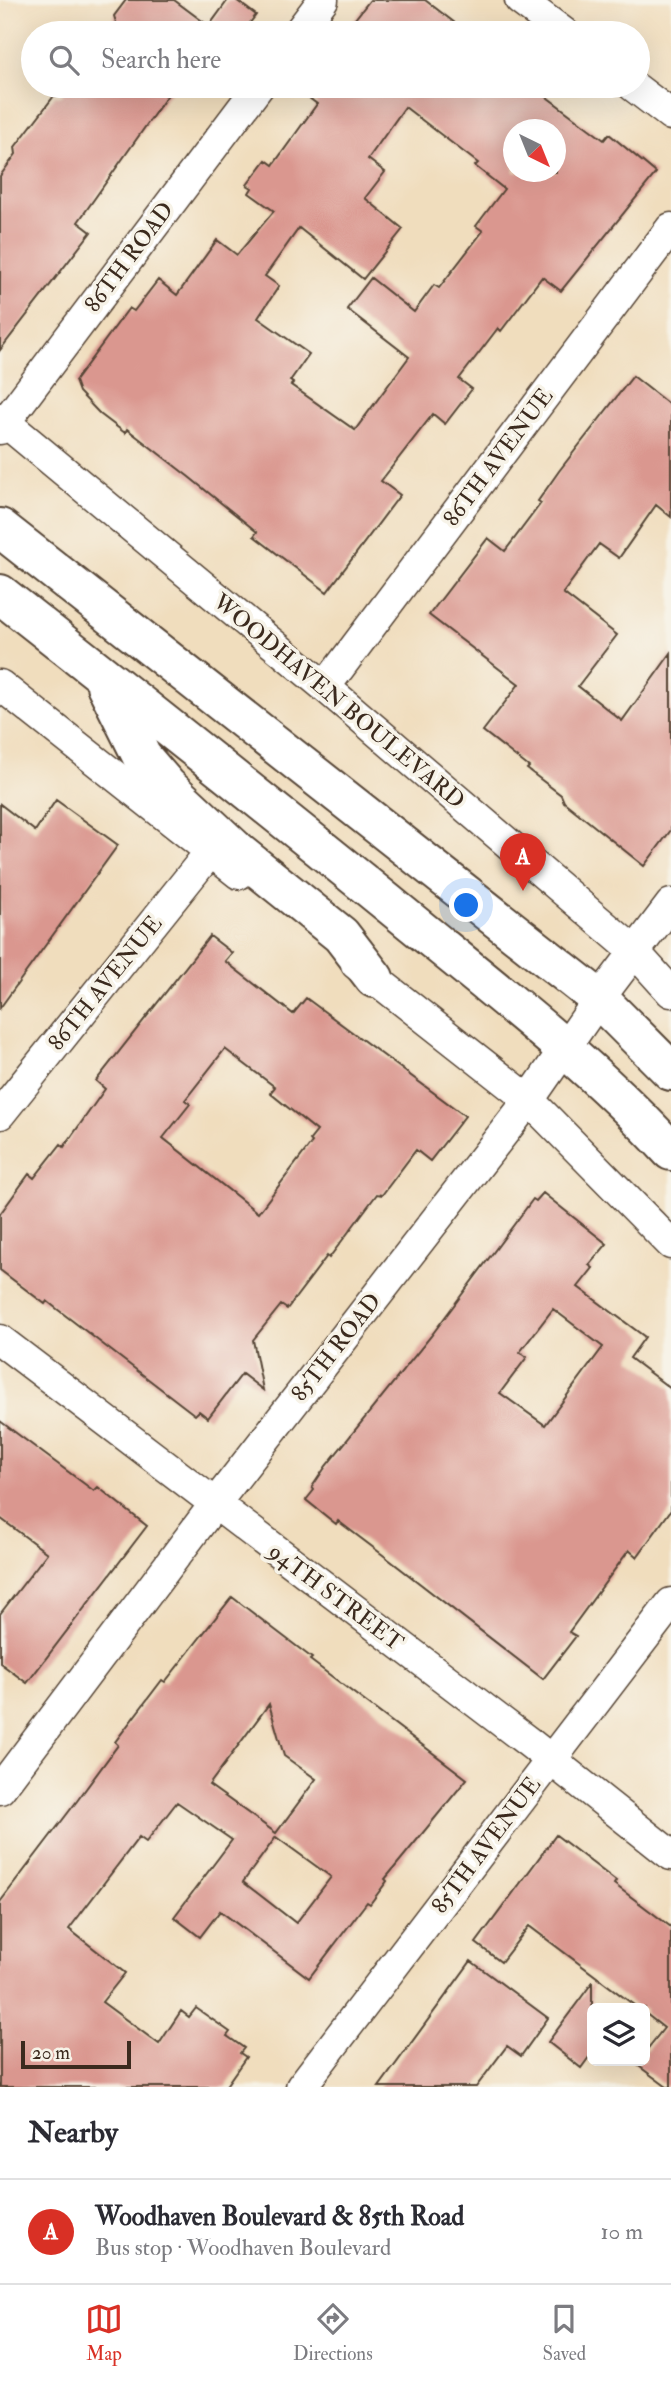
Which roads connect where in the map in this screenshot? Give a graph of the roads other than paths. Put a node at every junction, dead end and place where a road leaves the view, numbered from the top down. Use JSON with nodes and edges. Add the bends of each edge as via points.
{"nodes":[{"id":1,"x":323,"y":0,"type":"edge"},
{"id":2,"x":520,"y":0,"type":"edge"},
{"id":3,"x":307,"y":21,"type":"edge"},
{"id":4,"x":548,"y":21,"type":"edge"},
{"id":5,"x":250,"y":98,"type":"edge"},
{"id":6,"x":649,"y":98,"type":"edge"},
{"id":7,"x":671,"y":115,"type":"edge"},
{"id":8,"x":671,"y":228,"type":"edge"},
{"id":9,"x":2,"y":423,"type":"edge"},
{"id":10,"x":0,"y":528,"type":"edge"},
{"id":11,"x":0,"y":594,"type":"edge"},
{"id":12,"x":98,"y":671,"type":"junction"},
{"id":13,"x":0,"y":685,"type":"edge"},
{"id":14,"x":325,"y":687,"type":"junction"},
{"id":15,"x":211,"y":852,"type":"junction"},
{"id":16,"x":671,"y":904,"type":"edge"},
{"id":17,"x":634,"y":951,"type":"junction"},
{"id":18,"x":374,"y":978,"type":"junction"},
{"id":19,"x":671,"y":992,"type":"edge"},
{"id":20,"x":599,"y":999,"type":"junction"},
{"id":21,"x":566,"y":1048,"type":"junction"},
{"id":22,"x":671,"y":1071,"type":"edge"},
{"id":23,"x":529,"y":1100,"type":"junction"},
{"id":24,"x":0,"y":1114,"type":"edge"},
{"id":25,"x":671,"y":1151,"type":"edge"},
{"id":26,"x":671,"y":1244,"type":"edge"},
{"id":27,"x":0,"y":1340,"type":"edge"},
{"id":28,"x":214,"y":1505,"type":"junction"},
{"id":29,"x":671,"y":1603,"type":"edge"},
{"id":30,"x":551,"y":1760,"type":"junction"},
{"id":31,"x":0,"y":1790,"type":"edge"},
{"id":32,"x":671,"y":1855,"type":"edge"},
{"id":33,"x":301,"y":2087,"type":"edge"}],
"edges":[{"from":1,"to":3,"type":"street"},
{"from":2,"to":4,"type":"street"},
{"from":5,"to":9,"type":"street","name":"86TH ROAD"},
{"from":6,"to":7,"type":"street"},
{"from":8,"to":14,"type":"street","name":"86TH AVENUE"},
{"from":9,"to":14,"type":"street","name":"WOODHAVEN BOULEVARD"},
{"from":10,"to":20,"type":"main road"},
{"from":11,"to":12,"type":"main road"},
{"from":12,"to":18,"type":"main road","via":[[142,757],[167,786],[239,853],[341,935]]},
{"from":12,"to":21,"type":"main road"},
{"from":13,"to":15,"type":"street"},
{"from":14,"to":17,"type":"street","name":"WOODHAVEN BOULEVARD"},
{"from":15,"to":18,"type":"street"},
{"from":15,"to":24,"type":"street","name":"86TH AVENUE"},
{"from":16,"to":17,"type":"street","name":"85TH ROAD"},
{"from":17,"to":19,"type":"street","name":"WOODHAVEN BOULEVARD"},
{"from":17,"to":20,"type":"street","name":"85TH ROAD"},
{"from":18,"to":23,"type":"street"},
{"from":20,"to":21,"type":"street","name":"85TH ROAD"},
{"from":20,"to":22,"type":"main road"},
{"from":21,"to":23,"type":"street","name":"85TH ROAD"},
{"from":21,"to":25,"type":"main road"},
{"from":23,"to":26,"type":"street"},
{"from":23,"to":28,"type":"street","name":"85TH ROAD"},
{"from":27,"to":28,"type":"street","name":"94TH STREET"},
{"from":28,"to":30,"type":"street","name":"94TH STREET"},
{"from":28,"to":31,"type":"street","name":"85TH ROAD"},
{"from":29,"to":30,"type":"street","name":"85TH AVENUE"},
{"from":30,"to":32,"type":"street","name":"94TH STREET"},
{"from":30,"to":33,"type":"street","name":"85TH AVENUE"}]}
